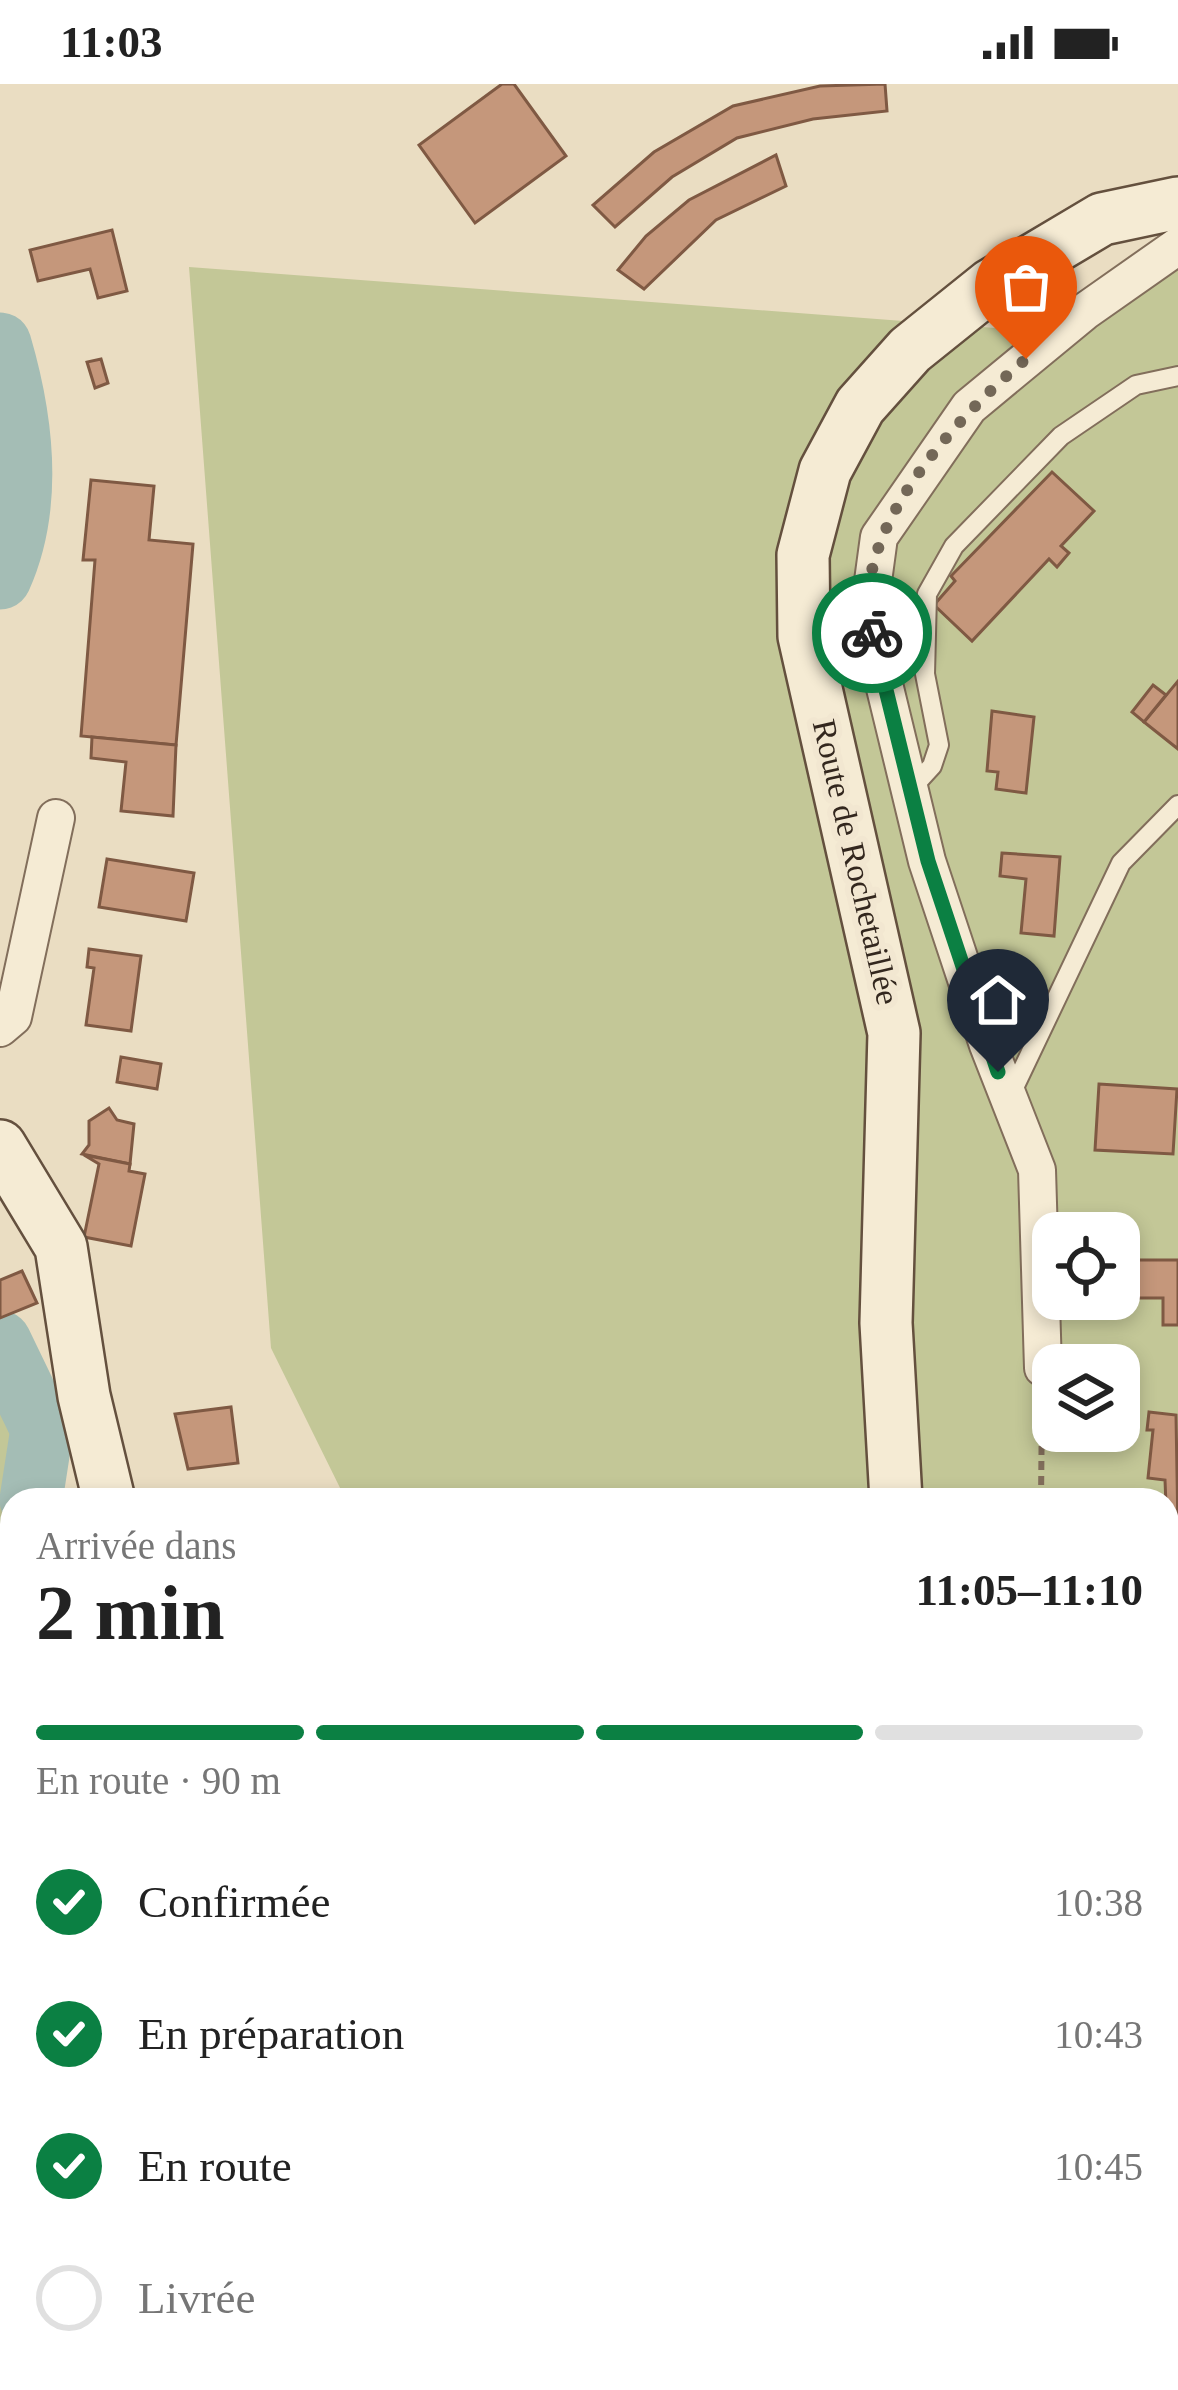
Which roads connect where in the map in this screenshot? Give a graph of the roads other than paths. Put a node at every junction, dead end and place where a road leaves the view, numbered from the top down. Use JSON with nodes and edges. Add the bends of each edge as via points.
{"nodes":[{"id":1,"x":1178,"y":203,"type":"edge"},
{"id":2,"x":1178,"y":246,"type":"edge"},
{"id":3,"x":1178,"y":376,"type":"edge"},
{"id":4,"x":910,"y":790,"type":"junction"},
{"id":5,"x":1178,"y":805,"type":"edge"},
{"id":6,"x":56,"y":818,"type":"dead end"},
{"id":7,"x":0,"y":1028,"type":"edge"},
{"id":8,"x":1009,"y":1098,"type":"junction"},
{"id":9,"x":0,"y":1146,"type":"edge"},
{"id":10,"x":1042,"y":1344,"type":"edge"},
{"id":11,"x":107,"y":1488,"type":"edge"},
{"id":12,"x":895,"y":1488,"type":"edge"}],
"edges":[{"from":1,"to":12,"type":"main road","name":"Route de Rochetaillée","via":[[1102,219],[991,285],[910,350],[860,406],[825,470],[803,555],[804,636],[894,1033],[886,1323]]},
{"from":2,"to":4,"type":"street","via":[[969,406],[879,537],[868,618]]},
{"from":3,"to":4,"type":"lane","via":[[1136,385],[1060,436],[954,546],[927,594],[925,674],[939,745]]},
{"from":4,"to":8,"type":"street"},
{"from":5,"to":8,"type":"lane","via":[[1120,863]]},
{"from":6,"to":7,"type":"street","via":[[13,1017]]},
{"from":8,"to":10,"type":"street","via":[[1037,1170]]},
{"from":9,"to":11,"type":"main road","via":[[61,1247]]}]}
